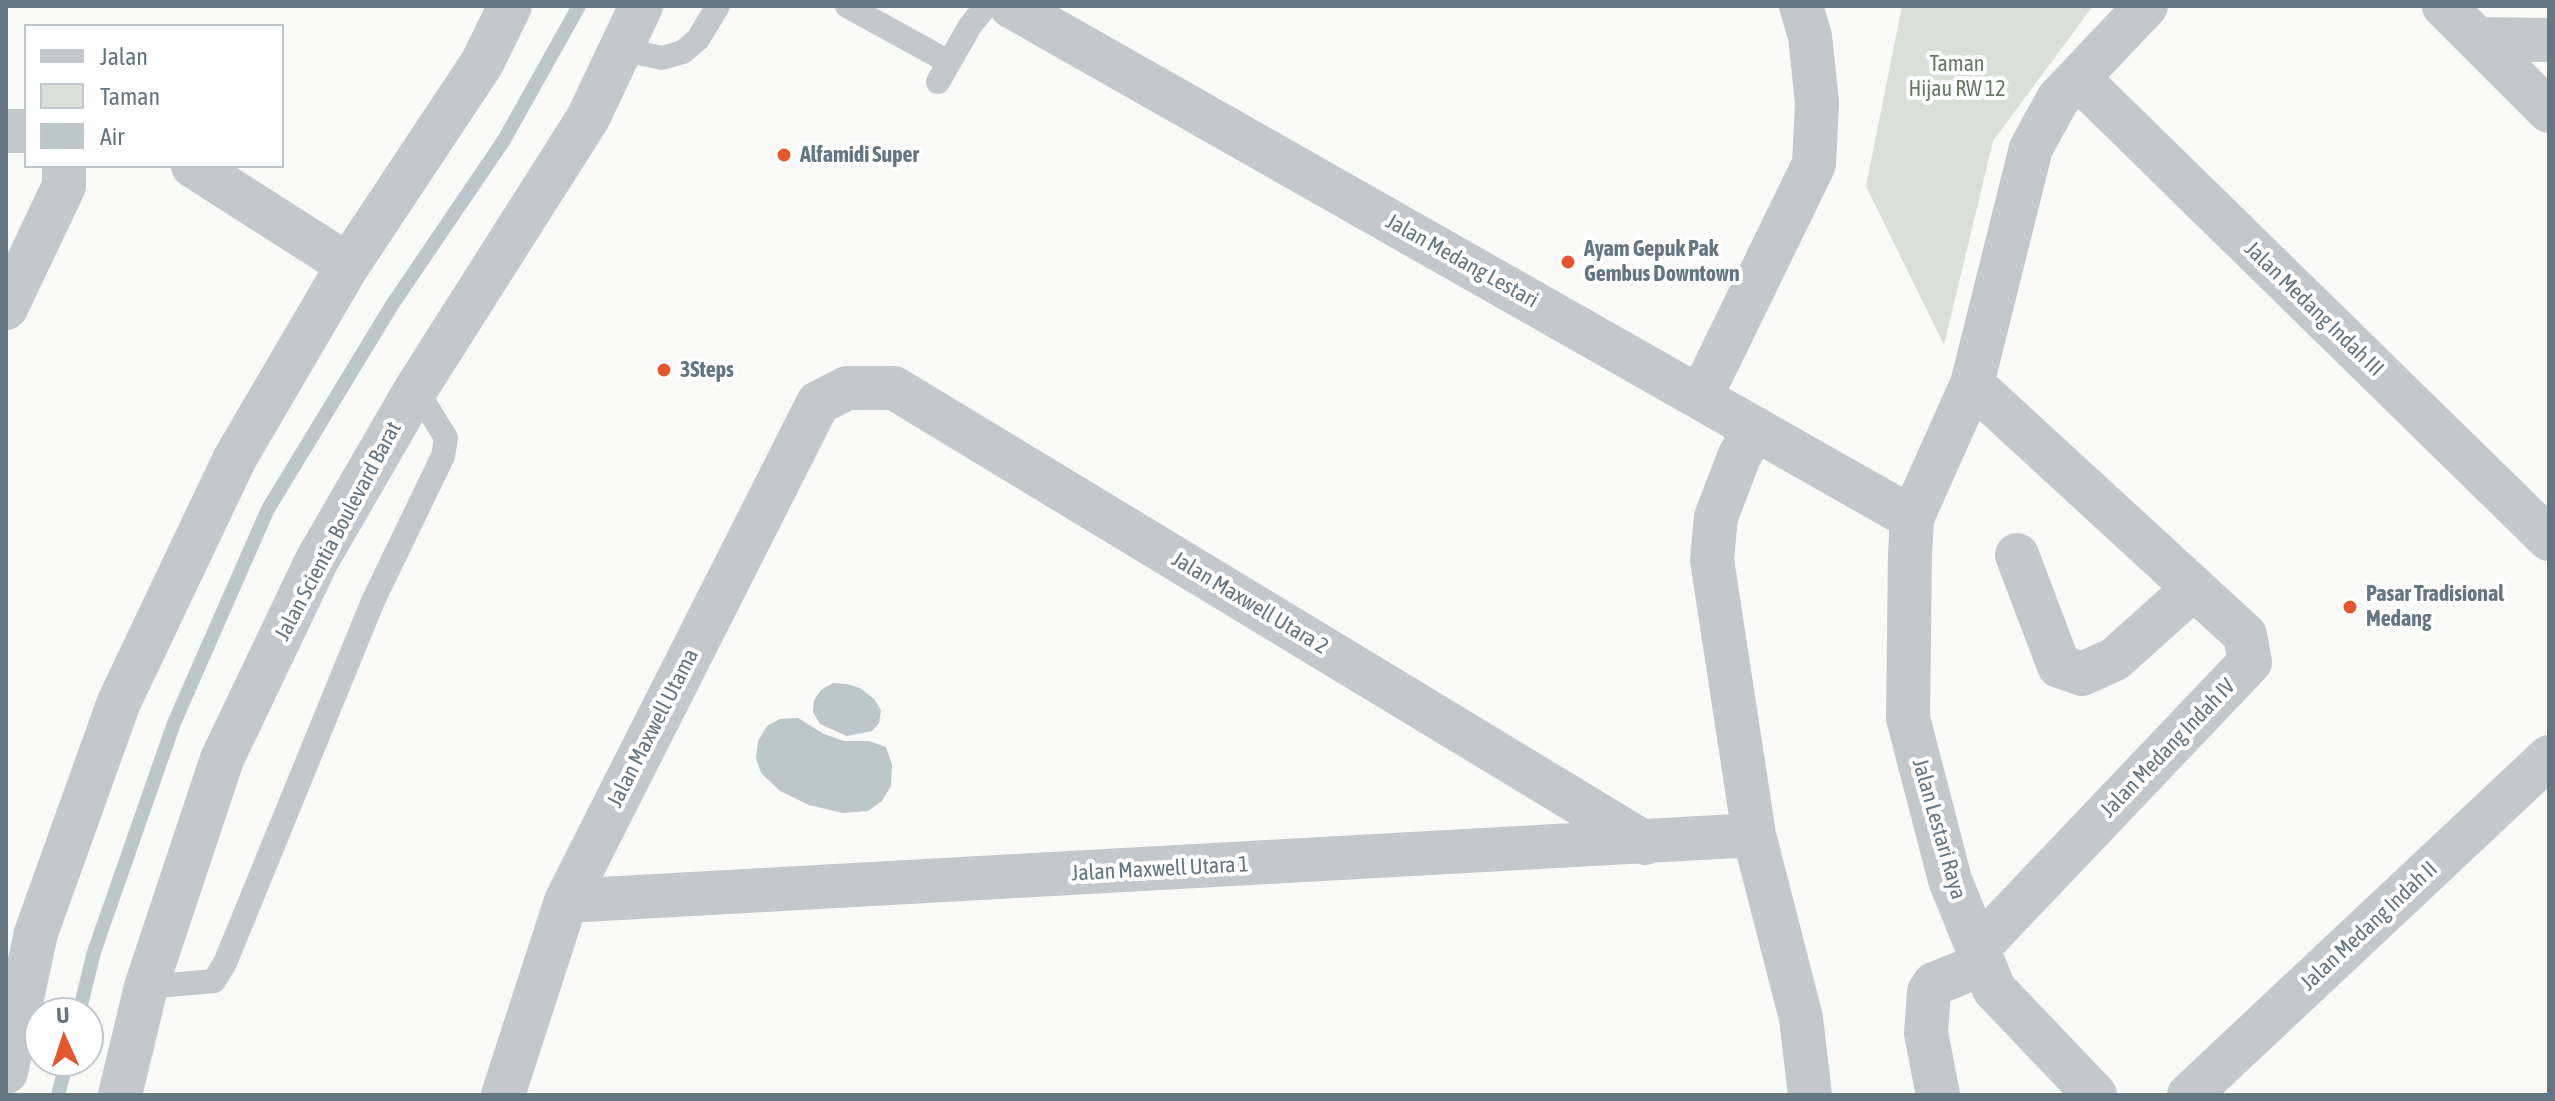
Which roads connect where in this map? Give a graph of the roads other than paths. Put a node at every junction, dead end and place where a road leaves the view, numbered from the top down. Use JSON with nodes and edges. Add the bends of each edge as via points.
{"nodes":[{"id":1,"x":510,"y":6,"type":"edge"},
{"id":2,"x":641,"y":6,"type":"edge"},
{"id":3,"x":718,"y":6,"type":"edge"},
{"id":4,"x":847,"y":6,"type":"edge"},
{"id":5,"x":986,"y":6,"type":"edge"},
{"id":6,"x":1011,"y":6,"type":"edge"},
{"id":7,"x":1801,"y":6,"type":"edge"},
{"id":8,"x":2146,"y":6,"type":"edge"},
{"id":9,"x":2444,"y":6,"type":"edge"},
{"id":10,"x":2477,"y":39,"type":"junction"},
{"id":11,"x":2549,"y":40,"type":"edge"},
{"id":12,"x":621,"y":49,"type":"junction"},
{"id":13,"x":2079,"y":79,"type":"junction"},
{"id":14,"x":2549,"y":111,"type":"edge"},
{"id":15,"x":64,"y":168,"type":"edge"},
{"id":16,"x":196,"y":168,"type":"edge"},
{"id":17,"x":348,"y":265,"type":"junction"},
{"id":18,"x":6,"y":308,"type":"edge"},
{"id":19,"x":1972,"y":384,"type":"junction"},
{"id":20,"x":847,"y":388,"type":"joint"},
{"id":21,"x":416,"y":389,"type":"junction"},
{"id":22,"x":1701,"y":396,"type":"junction"},
{"id":23,"x":1755,"y":428,"type":"junction"},
{"id":24,"x":1912,"y":518,"type":"junction"},
{"id":25,"x":2549,"y":539,"type":"edge"},
{"id":26,"x":2017,"y":555,"type":"dead end"},
{"id":27,"x":2193,"y":589,"type":"junction"},
{"id":28,"x":2549,"y":757,"type":"edge"},
{"id":29,"x":1754,"y":835,"type":"junction"},
{"id":30,"x":1645,"y":843,"type":"junction"},
{"id":31,"x":566,"y":901,"type":"junction"},
{"id":32,"x":1980,"y":956,"type":"junction"},
{"id":33,"x":146,"y":987,"type":"junction"},
{"id":34,"x":6,"y":1072,"type":"edge"},
{"id":35,"x":120,"y":1095,"type":"edge"},
{"id":36,"x":503,"y":1095,"type":"edge"},
{"id":37,"x":1810,"y":1095,"type":"edge"},
{"id":38,"x":1938,"y":1095,"type":"edge"},
{"id":39,"x":2095,"y":1095,"type":"edge"},
{"id":40,"x":2189,"y":1095,"type":"edge"}],
"edges":[{"from":1,"to":17,"type":"street","via":[[482,63]]},
{"from":2,"to":12,"type":"street","name":"Jalan Scientia Boulevard Barat"},
{"from":3,"to":12,"type":"lane","via":[[698,39],[683,52],[662,58]]},
{"from":4,"to":5,"type":"lane","via":[[943,72]]},
{"from":6,"to":22,"type":"street","name":"Jalan Medang Lestari"},
{"from":7,"to":22,"type":"street","via":[[1817,103],[1814,164]]},
{"from":8,"to":13,"type":"street"},
{"from":9,"to":10,"type":"street"},
{"from":10,"to":11,"type":"street"},
{"from":10,"to":14,"type":"street"},
{"from":12,"to":21,"type":"street","name":"Jalan Scientia Boulevard Barat","via":[[588,118]]},
{"from":13,"to":19,"type":"street","via":[[2058,99],[2031,148]]},
{"from":13,"to":25,"type":"street","name":"Jalan Medang Indah III"},
{"from":15,"to":18,"type":"street","via":[[64,186]]},
{"from":16,"to":17,"type":"street"},
{"from":17,"to":34,"type":"street","via":[[235,458],[119,702],[36,933]]},
{"from":19,"to":24,"type":"street"},
{"from":19,"to":27,"type":"street","name":"Jalan Medang Indah IV"},
{"from":20,"to":30,"type":"street","name":"Jalan Maxwell Utara 2","via":[[894,388]]},
{"from":20,"to":31,"type":"street","name":"Jalan Maxwell Utama","via":[[818,403]]},
{"from":21,"to":33,"type":"street","name":"Jalan Scientia Boulevard Barat","via":[[317,560],[222,759]]},
{"from":21,"to":33,"type":"lane","via":[[446,438],[443,456],[373,601],[225,963],[214,981]]},
{"from":22,"to":23,"type":"street","name":"Jalan Medang Lestari"},
{"from":23,"to":24,"type":"street","name":"Jalan Medang Lestari"},
{"from":23,"to":29,"type":"street","via":[[1716,517],[1712,560]]},
{"from":24,"to":32,"type":"street","name":"Jalan Lestari Raya","via":[[1908,718],[1950,880]]},
{"from":26,"to":27,"type":"street","via":[[2059,666],[2082,674],[2115,659]]},
{"from":27,"to":32,"type":"street","name":"Jalan Medang Indah IV","via":[[2245,635],[2250,662]]},
{"from":28,"to":40,"type":"street","name":"Jalan Medang Indah II"},
{"from":29,"to":30,"type":"street","name":"Jalan Maxwell Utara 1"},
{"from":29,"to":37,"type":"street","via":[[1801,1018]]},
{"from":30,"to":31,"type":"street","name":"Jalan Maxwell Utara 1"},
{"from":31,"to":36,"type":"street","name":"Jalan Maxwell Utama"},
{"from":32,"to":38,"type":"street","via":[[1929,992],[1926,1033]]},
{"from":32,"to":39,"type":"street","name":"Jalan Lestari Raya","via":[[1994,989]]},
{"from":33,"to":35,"type":"street","name":"Jalan Scientia Boulevard Barat"}]}
